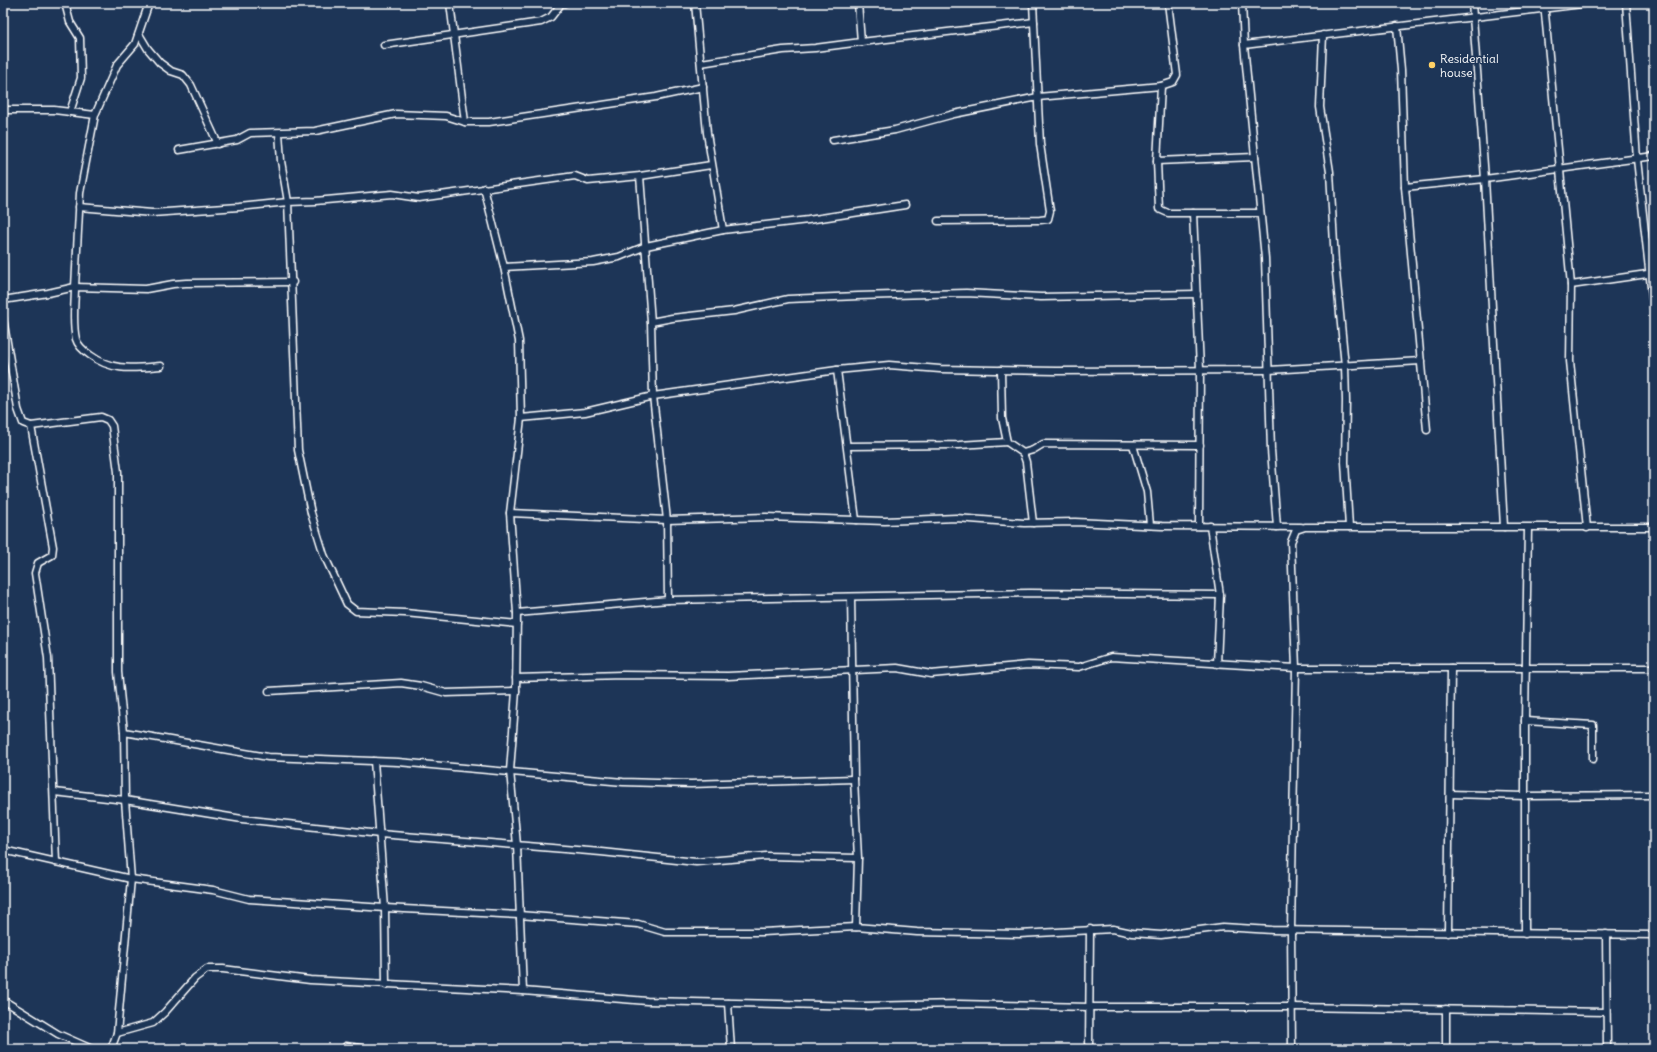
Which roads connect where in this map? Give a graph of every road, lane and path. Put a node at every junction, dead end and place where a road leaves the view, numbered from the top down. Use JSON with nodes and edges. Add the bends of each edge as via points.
{"nodes":[{"id":1,"x":65,"y":3,"type":"edge"},
{"id":2,"x":149,"y":3,"type":"edge"},
{"id":3,"x":450,"y":3,"type":"edge"},
{"id":4,"x":565,"y":3,"type":"edge"},
{"id":5,"x":695,"y":3,"type":"edge"},
{"id":6,"x":858,"y":3,"type":"edge"},
{"id":7,"x":1033,"y":3,"type":"edge"},
{"id":8,"x":1168,"y":3,"type":"edge"},
{"id":9,"x":1242,"y":3,"type":"edge"},
{"id":10,"x":1472,"y":3,"type":"edge"},
{"id":11,"x":1590,"y":3,"type":"edge"},
{"id":12,"x":1626,"y":3,"type":"edge"},
{"id":13,"x":1544,"y":6,"type":"edge"},
{"id":14,"x":1473,"y":16,"type":"junction"},
{"id":15,"x":1034,"y":22,"type":"junction"},
{"id":16,"x":1397,"y":26,"type":"junction"},
{"id":17,"x":139,"y":34,"type":"junction"},
{"id":18,"x":454,"y":35,"type":"junction"},
{"id":19,"x":1323,"y":35,"type":"junction"},
{"id":20,"x":861,"y":42,"type":"junction"},
{"id":21,"x":384,"y":45,"type":"dead end"},
{"id":22,"x":1244,"y":45,"type":"junction"},
{"id":23,"x":701,"y":63,"type":"junction"},
{"id":24,"x":1161,"y":86,"type":"junction"},
{"id":25,"x":703,"y":87,"type":"junction"},
{"id":26,"x":1038,"y":97,"type":"junction"},
{"id":27,"x":3,"y":110,"type":"edge"},
{"id":28,"x":70,"y":112,"type":"junction"},
{"id":29,"x":95,"y":115,"type":"junction"},
{"id":30,"x":465,"y":122,"type":"junction"},
{"id":31,"x":279,"y":133,"type":"junction"},
{"id":32,"x":833,"y":140,"type":"dead end"},
{"id":33,"x":218,"y":144,"type":"junction"},
{"id":34,"x":179,"y":150,"type":"dead end"},
{"id":35,"x":1654,"y":156,"type":"edge"},
{"id":36,"x":1255,"y":157,"type":"junction"},
{"id":37,"x":1637,"y":159,"type":"junction"},
{"id":38,"x":1157,"y":161,"type":"junction"},
{"id":39,"x":711,"y":165,"type":"junction"},
{"id":40,"x":1561,"y":169,"type":"junction"},
{"id":41,"x":640,"y":176,"type":"junction"},
{"id":42,"x":1485,"y":179,"type":"junction"},
{"id":43,"x":1405,"y":187,"type":"junction"},
{"id":44,"x":484,"y":188,"type":"junction"},
{"id":45,"x":288,"y":202,"type":"junction"},
{"id":46,"x":906,"y":205,"type":"dead end"},
{"id":47,"x":79,"y":207,"type":"junction"},
{"id":48,"x":1193,"y":213,"type":"junction"},
{"id":49,"x":1260,"y":213,"type":"junction"},
{"id":50,"x":938,"y":221,"type":"dead end"},
{"id":51,"x":723,"y":230,"type":"junction"},
{"id":52,"x":646,"y":246,"type":"junction"},
{"id":53,"x":504,"y":267,"type":"junction"},
{"id":54,"x":1652,"y":274,"type":"edge"},
{"id":55,"x":292,"y":282,"type":"junction"},
{"id":56,"x":1571,"y":285,"type":"junction"},
{"id":57,"x":75,"y":287,"type":"junction"},
{"id":58,"x":1197,"y":294,"type":"junction"},
{"id":59,"x":3,"y":300,"type":"edge"},
{"id":60,"x":1654,"y":315,"type":"edge"},
{"id":61,"x":3,"y":318,"type":"edge"},
{"id":62,"x":651,"y":322,"type":"junction"},
{"id":63,"x":1421,"y":361,"type":"junction"},
{"id":64,"x":161,"y":366,"type":"dead end"},
{"id":65,"x":1345,"y":366,"type":"junction"},
{"id":66,"x":1200,"y":369,"type":"junction"},
{"id":67,"x":837,"y":370,"type":"junction"},
{"id":68,"x":1001,"y":370,"type":"junction"},
{"id":69,"x":1269,"y":370,"type":"junction"},
{"id":70,"x":652,"y":396,"type":"junction"},
{"id":71,"x":521,"y":418,"type":"junction"},
{"id":72,"x":31,"y":426,"type":"junction"},
{"id":73,"x":1427,"y":430,"type":"dead end"},
{"id":74,"x":1007,"y":442,"type":"junction"},
{"id":75,"x":1133,"y":445,"type":"junction"},
{"id":76,"x":1200,"y":445,"type":"junction"},
{"id":77,"x":847,"y":446,"type":"junction"},
{"id":78,"x":1023,"y":453,"type":"junction"},
{"id":79,"x":510,"y":513,"type":"junction"},
{"id":80,"x":667,"y":520,"type":"junction"},
{"id":81,"x":856,"y":520,"type":"junction"},
{"id":82,"x":1033,"y":523,"type":"junction"},
{"id":83,"x":1150,"y":525,"type":"junction"},
{"id":84,"x":1200,"y":526,"type":"junction"},
{"id":85,"x":1210,"y":526,"type":"junction"},
{"id":86,"x":1277,"y":527,"type":"junction"},
{"id":87,"x":1305,"y":527,"type":"junction"},
{"id":88,"x":1349,"y":527,"type":"junction"},
{"id":89,"x":1504,"y":527,"type":"junction"},
{"id":90,"x":1654,"y":527,"type":"edge"},
{"id":91,"x":1528,"y":528,"type":"junction"},
{"id":92,"x":1587,"y":528,"type":"junction"},
{"id":93,"x":1220,"y":595,"type":"junction"},
{"id":94,"x":851,"y":597,"type":"junction"},
{"id":95,"x":668,"y":600,"type":"junction"},
{"id":96,"x":517,"y":613,"type":"junction"},
{"id":97,"x":517,"y":624,"type":"junction"},
{"id":98,"x":1216,"y":664,"type":"junction"},
{"id":99,"x":1296,"y":668,"type":"junction"},
{"id":100,"x":1451,"y":668,"type":"junction"},
{"id":101,"x":1526,"y":668,"type":"junction"},
{"id":102,"x":1654,"y":668,"type":"edge"},
{"id":103,"x":853,"y":671,"type":"junction"},
{"id":104,"x":516,"y":678,"type":"junction"},
{"id":105,"x":269,"y":691,"type":"dead end"},
{"id":106,"x":516,"y":691,"type":"junction"},
{"id":107,"x":1525,"y":721,"type":"junction"},
{"id":108,"x":124,"y":732,"type":"junction"},
{"id":109,"x":1593,"y":759,"type":"dead end"},
{"id":110,"x":374,"y":761,"type":"junction"},
{"id":111,"x":510,"y":771,"type":"junction"},
{"id":112,"x":854,"y":779,"type":"junction"},
{"id":113,"x":54,"y":792,"type":"junction"},
{"id":114,"x":1450,"y":794,"type":"junction"},
{"id":115,"x":1654,"y":795,"type":"edge"},
{"id":116,"x":1525,"y":796,"type":"junction"},
{"id":117,"x":125,"y":800,"type":"junction"},
{"id":118,"x":380,"y":834,"type":"junction"},
{"id":119,"x":517,"y":846,"type":"junction"},
{"id":120,"x":3,"y":850,"type":"edge"},
{"id":121,"x":858,"y":858,"type":"junction"},
{"id":122,"x":56,"y":862,"type":"junction"},
{"id":123,"x":131,"y":879,"type":"junction"},
{"id":124,"x":385,"y":908,"type":"junction"},
{"id":125,"x":520,"y":915,"type":"junction"},
{"id":126,"x":856,"y":927,"type":"junction"},
{"id":127,"x":1090,"y":929,"type":"junction"},
{"id":128,"x":1291,"y":930,"type":"junction"},
{"id":129,"x":1448,"y":933,"type":"junction"},
{"id":130,"x":1525,"y":934,"type":"junction"},
{"id":131,"x":1606,"y":934,"type":"junction"},
{"id":132,"x":1654,"y":935,"type":"edge"},
{"id":133,"x":386,"y":985,"type":"junction"},
{"id":134,"x":523,"y":991,"type":"junction"},
{"id":135,"x":3,"y":1000,"type":"edge"},
{"id":136,"x":728,"y":1003,"type":"junction"},
{"id":137,"x":1089,"y":1007,"type":"junction"},
{"id":138,"x":1293,"y":1007,"type":"junction"},
{"id":139,"x":1446,"y":1009,"type":"junction"},
{"id":140,"x":1606,"y":1012,"type":"junction"},
{"id":141,"x":117,"y":1033,"type":"junction"},
{"id":142,"x":346,"y":1046,"type":"dead end"},
{"id":143,"x":92,"y":1049,"type":"edge"},
{"id":144,"x":111,"y":1049,"type":"edge"},
{"id":145,"x":366,"y":1049,"type":"edge"},
{"id":146,"x":731,"y":1049,"type":"edge"},
{"id":147,"x":1089,"y":1049,"type":"edge"},
{"id":148,"x":1292,"y":1049,"type":"edge"},
{"id":149,"x":1446,"y":1049,"type":"edge"},
{"id":150,"x":1607,"y":1049,"type":"edge"}],
"edges":[{"from":1,"to":28,"type":"street","via":[[70,22],[80,38],[81,78]]},
{"from":2,"to":17,"type":"street"},
{"from":3,"to":18,"type":"street"},
{"from":4,"to":18,"type":"street","via":[[561,4],[551,17],[541,22]]},
{"from":5,"to":23,"type":"street"},
{"from":6,"to":20,"type":"street"},
{"from":7,"to":15,"type":"street"},
{"from":8,"to":24,"type":"street","via":[[1177,75],[1173,82]]},
{"from":9,"to":22,"type":"street"},
{"from":10,"to":14,"type":"street"},
{"from":11,"to":13,"type":"street"},
{"from":12,"to":37,"type":"street"},
{"from":13,"to":14,"type":"street"},
{"from":13,"to":40,"type":"street"},
{"from":14,"to":16,"type":"street"},
{"from":14,"to":42,"type":"street"},
{"from":15,"to":20,"type":"street"},
{"from":15,"to":26,"type":"street"},
{"from":16,"to":19,"type":"street"},
{"from":16,"to":43,"type":"street"},
{"from":17,"to":29,"type":"street","via":[[135,44],[117,65]]},
{"from":17,"to":33,"type":"street","via":[[160,63],[171,71],[183,75],[191,85]]},
{"from":18,"to":21,"type":"street"},
{"from":18,"to":30,"type":"street"},
{"from":19,"to":22,"type":"street"},
{"from":19,"to":65,"type":"street","via":[[1320,108],[1330,172]]},
{"from":20,"to":23,"type":"street","via":[[783,50]]},
{"from":22,"to":36,"type":"street"},
{"from":23,"to":25,"type":"street"},
{"from":24,"to":26,"type":"street"},
{"from":24,"to":38,"type":"street"},
{"from":25,"to":30,"type":"street","via":[[656,97],[489,122]]},
{"from":25,"to":39,"type":"street"},
{"from":26,"to":32,"type":"street","via":[[954,114],[895,130]]},
{"from":26,"to":50,"type":"street","via":[[1040,144],[1050,210],[1048,219]]},
{"from":27,"to":28,"type":"street"},
{"from":28,"to":29,"type":"street"},
{"from":29,"to":47,"type":"street"},
{"from":30,"to":31,"type":"street","via":[[446,116],[396,114],[315,131]]},
{"from":31,"to":33,"type":"street","via":[[250,133],[237,140]]},
{"from":31,"to":45,"type":"street"},
{"from":33,"to":34,"type":"street"},
{"from":35,"to":37,"type":"street"},
{"from":36,"to":38,"type":"street"},
{"from":36,"to":49,"type":"street"},
{"from":37,"to":40,"type":"street"},
{"from":37,"to":54,"type":"street"},
{"from":38,"to":48,"type":"street","via":[[1159,210],[1168,214]]},
{"from":39,"to":41,"type":"street"},
{"from":39,"to":51,"type":"street"},
{"from":40,"to":42,"type":"street"},
{"from":40,"to":56,"type":"street"},
{"from":41,"to":44,"type":"street","via":[[588,181],[575,176]]},
{"from":41,"to":52,"type":"street"},
{"from":42,"to":43,"type":"street"},
{"from":42,"to":89,"type":"street"},
{"from":43,"to":63,"type":"street"},
{"from":44,"to":45,"type":"street","via":[[419,198],[392,194]]},
{"from":44,"to":53,"type":"street"},
{"from":45,"to":47,"type":"street","via":[[152,213]]},
{"from":45,"to":55,"type":"street"},
{"from":46,"to":51,"type":"street"},
{"from":47,"to":57,"type":"street"},
{"from":48,"to":49,"type":"street"},
{"from":48,"to":58,"type":"street"},
{"from":49,"to":69,"type":"street","via":[[1265,258]]},
{"from":51,"to":52,"type":"street"},
{"from":52,"to":53,"type":"street","via":[[619,257],[593,262]]},
{"from":52,"to":62,"type":"street"},
{"from":53,"to":71,"type":"street","via":[[519,341]]},
{"from":54,"to":56,"type":"street"},
{"from":54,"to":60,"type":"street"},
{"from":55,"to":57,"type":"street","via":[[179,283],[146,289]]},
{"from":55,"to":97,"type":"street","via":[[298,450],[310,513],[324,555],[347,604],[356,611]]},
{"from":56,"to":92,"type":"street","via":[[1570,361]]},
{"from":57,"to":59,"type":"street"},
{"from":57,"to":64,"type":"street","via":[[74,326],[76,341],[82,350],[108,366]]},
{"from":58,"to":62,"type":"street","via":[[1041,297],[966,293],[850,296],[788,300],[734,311]]},
{"from":58,"to":66,"type":"street"},
{"from":61,"to":72,"type":"street","via":[[18,408],[23,423]]},
{"from":62,"to":70,"type":"street"},
{"from":63,"to":65,"type":"street"},
{"from":63,"to":73,"type":"street"},
{"from":65,"to":69,"type":"street"},
{"from":65,"to":88,"type":"street","via":[[1345,462]]},
{"from":66,"to":68,"type":"street"},
{"from":66,"to":69,"type":"street"},
{"from":66,"to":76,"type":"street"},
{"from":67,"to":68,"type":"street","via":[[889,365]]},
{"from":67,"to":70,"type":"street"},
{"from":67,"to":77,"type":"street"},
{"from":68,"to":74,"type":"street","via":[[1002,418]]},
{"from":69,"to":86,"type":"street","via":[[1271,450]]},
{"from":70,"to":71,"type":"street","via":[[585,412]]},
{"from":70,"to":80,"type":"street"},
{"from":71,"to":79,"type":"street"},
{"from":72,"to":108,"type":"street","via":[[102,417],[112,426],[118,472],[118,672]]},
{"from":72,"to":113,"type":"street","via":[[53,547],[52,555],[38,563],[35,573],[48,658]]},
{"from":74,"to":77,"type":"street"},
{"from":74,"to":78,"type":"street"},
{"from":75,"to":76,"type":"street"},
{"from":75,"to":78,"type":"street","via":[[1043,444]]},
{"from":75,"to":83,"type":"street","via":[[1147,492]]},
{"from":76,"to":84,"type":"street"},
{"from":77,"to":81,"type":"street"},
{"from":78,"to":82,"type":"street"},
{"from":79,"to":80,"type":"street"},
{"from":79,"to":96,"type":"street"},
{"from":80,"to":81,"type":"street","via":[[766,517]]},
{"from":80,"to":95,"type":"street"},
{"from":81,"to":82,"type":"street","via":[[956,518]]},
{"from":82,"to":83,"type":"street"},
{"from":83,"to":84,"type":"street"},
{"from":84,"to":85,"type":"street"},
{"from":85,"to":86,"type":"street"},
{"from":85,"to":93,"type":"street"},
{"from":86,"to":87,"type":"street"},
{"from":87,"to":88,"type":"street"},
{"from":87,"to":99,"type":"street","via":[[1296,530],[1291,542]]},
{"from":88,"to":89,"type":"street"},
{"from":89,"to":91,"type":"street"},
{"from":90,"to":92,"type":"street"},
{"from":91,"to":92,"type":"street"},
{"from":91,"to":101,"type":"street"},
{"from":93,"to":94,"type":"street","via":[[1022,593]]},
{"from":93,"to":98,"type":"street"},
{"from":94,"to":95,"type":"street"},
{"from":94,"to":103,"type":"street"},
{"from":95,"to":96,"type":"street"},
{"from":96,"to":97,"type":"street"},
{"from":97,"to":104,"type":"street"},
{"from":98,"to":99,"type":"street"},
{"from":98,"to":103,"type":"street","via":[[1110,657],[1079,667],[1028,665],[931,674],[897,668]]},
{"from":99,"to":100,"type":"street"},
{"from":99,"to":128,"type":"street"},
{"from":100,"to":101,"type":"street"},
{"from":100,"to":114,"type":"street"},
{"from":101,"to":102,"type":"street"},
{"from":101,"to":107,"type":"street"},
{"from":103,"to":104,"type":"street","via":[[728,676]]},
{"from":103,"to":112,"type":"street"},
{"from":104,"to":106,"type":"street"},
{"from":105,"to":106,"type":"street","via":[[401,683],[446,692]]},
{"from":106,"to":111,"type":"street"},
{"from":107,"to":109,"type":"street","via":[[1593,725]]},
{"from":107,"to":116,"type":"street"},
{"from":108,"to":110,"type":"street","via":[[268,757]]},
{"from":108,"to":117,"type":"street"},
{"from":110,"to":111,"type":"street"},
{"from":110,"to":118,"type":"street"},
{"from":111,"to":112,"type":"street","via":[[623,782],[691,784]]},
{"from":111,"to":119,"type":"street"},
{"from":112,"to":121,"type":"street"},
{"from":113,"to":117,"type":"street"},
{"from":113,"to":122,"type":"street"},
{"from":114,"to":116,"type":"street"},
{"from":114,"to":129,"type":"street"},
{"from":115,"to":116,"type":"street"},
{"from":116,"to":130,"type":"street"},
{"from":117,"to":118,"type":"street","via":[[242,819]]},
{"from":117,"to":123,"type":"street"},
{"from":118,"to":119,"type":"street"},
{"from":118,"to":124,"type":"street"},
{"from":119,"to":121,"type":"street","via":[[696,862],[766,856]]},
{"from":119,"to":125,"type":"street"},
{"from":120,"to":122,"type":"street"},
{"from":121,"to":126,"type":"street"},
{"from":122,"to":123,"type":"street"},
{"from":123,"to":124,"type":"street","via":[[213,890],[249,898]]},
{"from":123,"to":141,"type":"street"},
{"from":124,"to":125,"type":"street"},
{"from":124,"to":133,"type":"street"},
{"from":125,"to":126,"type":"street","via":[[638,924],[665,932],[764,932]]},
{"from":125,"to":134,"type":"street"},
{"from":126,"to":127,"type":"street","via":[[917,932],[1019,934]]},
{"from":127,"to":128,"type":"street","via":[[1161,935],[1223,927]]},
{"from":127,"to":137,"type":"street"},
{"from":128,"to":129,"type":"street"},
{"from":128,"to":138,"type":"street"},
{"from":129,"to":130,"type":"street"},
{"from":130,"to":131,"type":"street"},
{"from":131,"to":132,"type":"street"},
{"from":131,"to":140,"type":"street"},
{"from":133,"to":134,"type":"street"},
{"from":133,"to":141,"type":"street","via":[[207,969],[195,978],[153,1023]]},
{"from":134,"to":136,"type":"street","via":[[647,1001]]},
{"from":135,"to":143,"type":"street","via":[[58,1034]]},
{"from":136,"to":137,"type":"street"},
{"from":136,"to":146,"type":"street"},
{"from":137,"to":138,"type":"street"},
{"from":137,"to":147,"type":"street"},
{"from":138,"to":139,"type":"street"},
{"from":138,"to":148,"type":"street"},
{"from":139,"to":140,"type":"street"},
{"from":139,"to":149,"type":"street"},
{"from":140,"to":150,"type":"street"},
{"from":141,"to":144,"type":"street"},
{"from":142,"to":145,"type":"street"}]}
